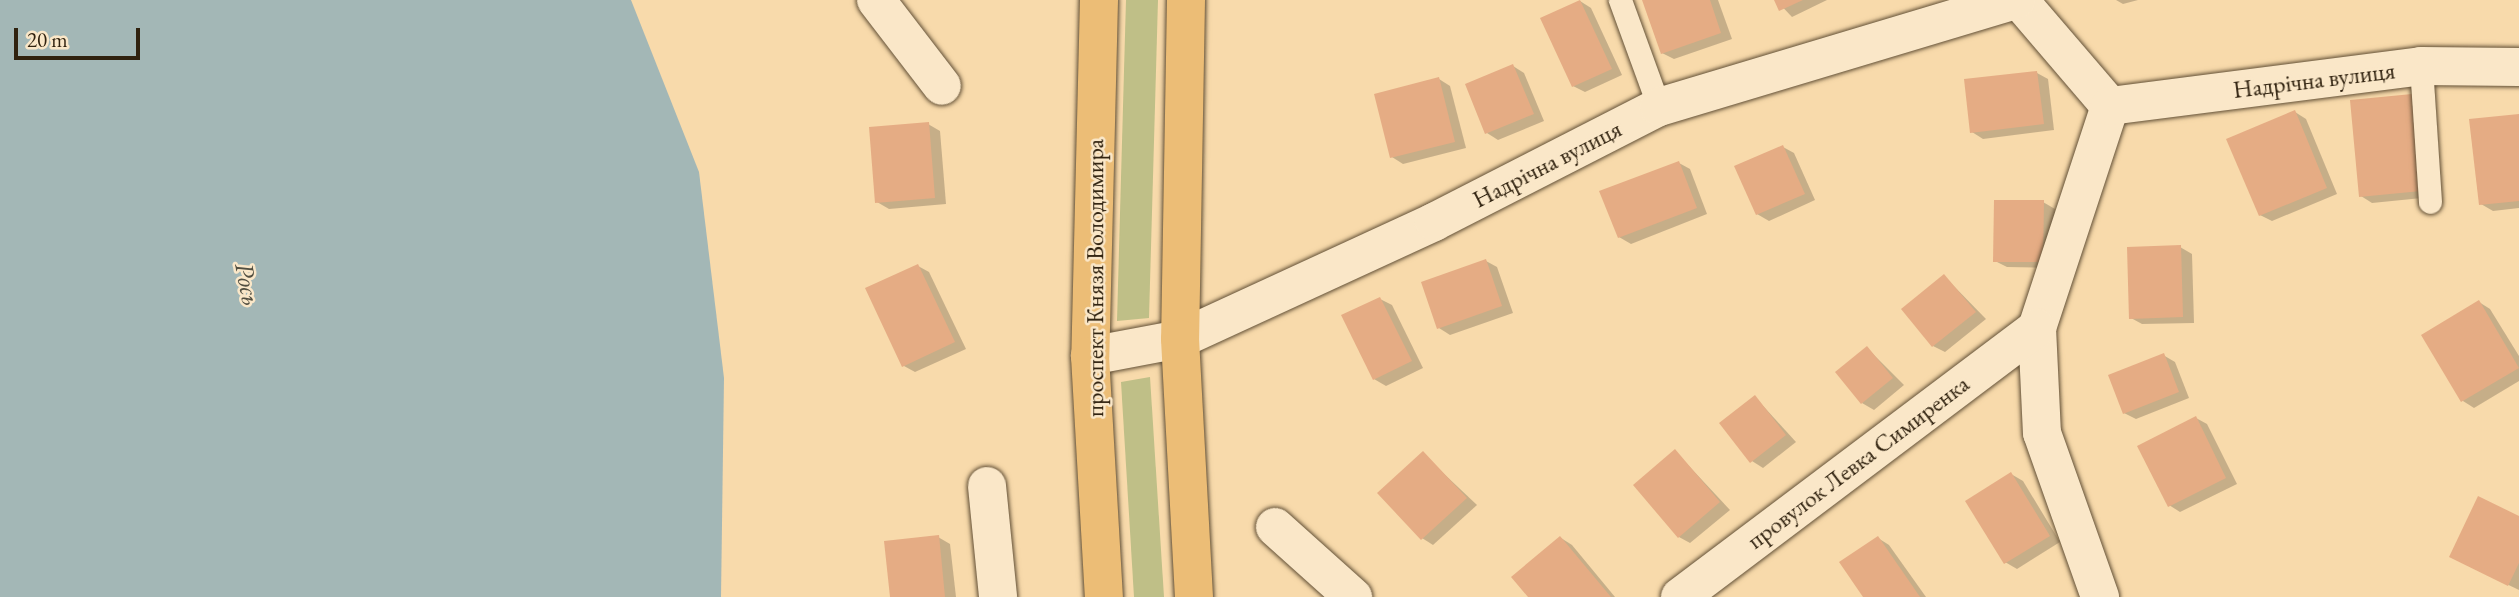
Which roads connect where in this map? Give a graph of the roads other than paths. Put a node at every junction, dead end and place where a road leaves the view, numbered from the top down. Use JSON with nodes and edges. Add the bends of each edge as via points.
{"nodes":[{"id":1,"x":876,"y":0,"type":"edge"},
{"id":2,"x":1099,"y":0,"type":"edge"},
{"id":3,"x":1186,"y":0,"type":"edge"},
{"id":4,"x":1620,"y":0,"type":"edge"},
{"id":5,"x":2018,"y":0,"type":"edge"},
{"id":6,"x":2421,"y":66,"type":"junction"},
{"id":7,"x":2519,"y":67,"type":"edge"},
{"id":8,"x":942,"y":86,"type":"dead end"},
{"id":9,"x":2110,"y":106,"type":"junction"},
{"id":10,"x":1659,"y":107,"type":"junction"},
{"id":11,"x":2430,"y":202,"type":"dead end"},
{"id":12,"x":2037,"y":328,"type":"junction"},
{"id":13,"x":1180,"y":339,"type":"junction"},
{"id":14,"x":1090,"y":356,"type":"junction"},
{"id":15,"x":987,"y":486,"type":"dead end"},
{"id":16,"x":1275,"y":527,"type":"dead end"},
{"id":17,"x":998,"y":597,"type":"edge"},
{"id":18,"x":1104,"y":597,"type":"edge"},
{"id":19,"x":1194,"y":597,"type":"edge"},
{"id":20,"x":1353,"y":597,"type":"edge"},
{"id":21,"x":1680,"y":597,"type":"edge"},
{"id":22,"x":2100,"y":597,"type":"edge"}],
"edges":[{"from":1,"to":8,"type":"street"},
{"from":2,"to":14,"type":"main road","name":"проспект Князя Володимира"},
{"from":3,"to":13,"type":"main road"},
{"from":4,"to":10,"type":"lane"},
{"from":5,"to":9,"type":"street"},
{"from":5,"to":10,"type":"street","name":"Надрічна вулиця"},
{"from":6,"to":7,"type":"street","name":"Надрічна вулиця"},
{"from":6,"to":9,"type":"street","name":"Надрічна вулиця"},
{"from":6,"to":11,"type":"lane"},
{"from":9,"to":12,"type":"street"},
{"from":10,"to":13,"type":"street","name":"Надрічна вулиця","via":[[1434,222]]},
{"from":12,"to":21,"type":"street","name":"провулок Левка Симиренка"},
{"from":12,"to":22,"type":"street","via":[[2042,433]]},
{"from":13,"to":14,"type":"street","name":"Надрічна вулиця"},
{"from":13,"to":19,"type":"main road"},
{"from":14,"to":18,"type":"main road","name":"проспект Князя Володимира"},
{"from":15,"to":17,"type":"street"},
{"from":16,"to":20,"type":"street"}]}
